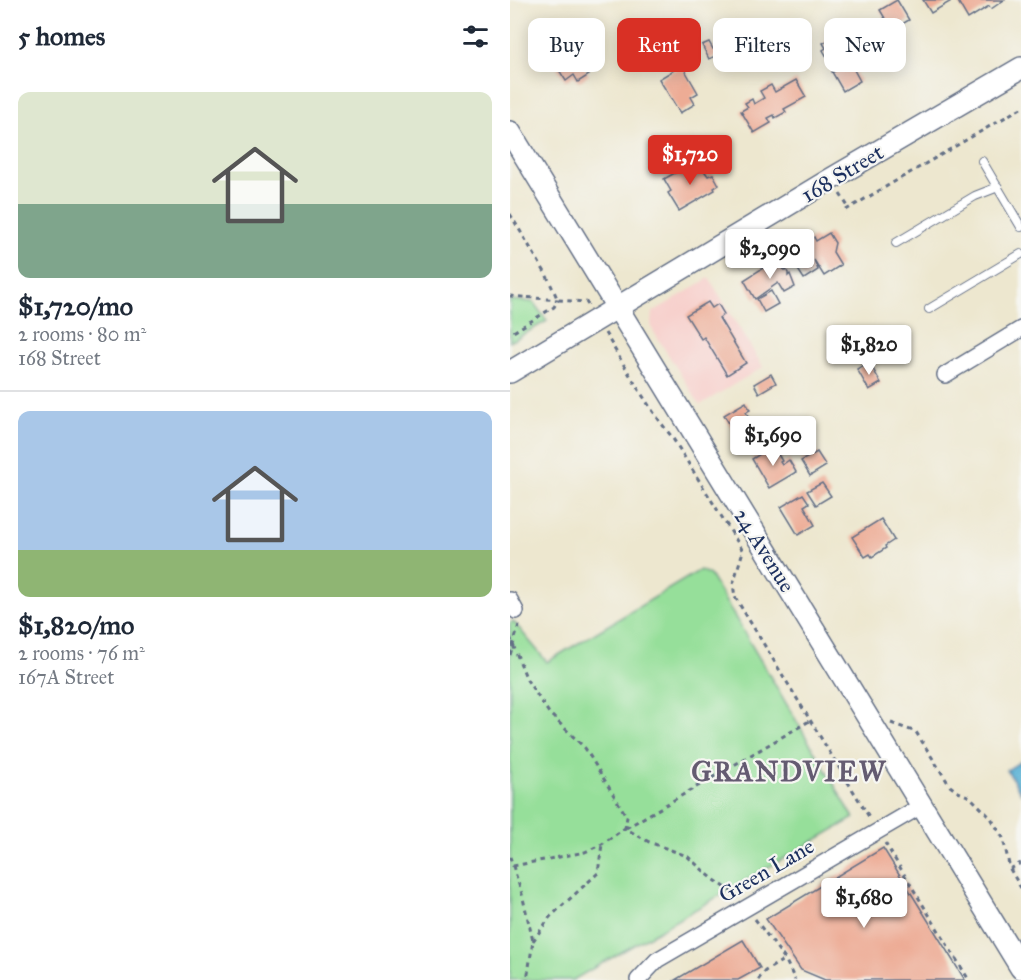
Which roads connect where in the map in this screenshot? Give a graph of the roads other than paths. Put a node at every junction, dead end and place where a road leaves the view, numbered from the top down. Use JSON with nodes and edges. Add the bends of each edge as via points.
{"nodes":[{"id":1,"x":1021,"y":68,"type":"edge"},
{"id":2,"x":510,"y":132,"type":"edge"},
{"id":3,"x":982,"y":161,"type":"dead end"},
{"id":4,"x":998,"y":188,"type":"junction"},
{"id":5,"x":1021,"y":226,"type":"edge"},
{"id":6,"x":896,"y":243,"type":"dead end"},
{"id":7,"x":1021,"y":254,"type":"edge"},
{"id":8,"x":617,"y":309,"type":"junction"},
{"id":9,"x":929,"y":309,"type":"dead end"},
{"id":10,"x":1021,"y":329,"type":"edge"},
{"id":11,"x":510,"y":372,"type":"edge"},
{"id":12,"x":945,"y":375,"type":"dead end"},
{"id":13,"x":921,"y":806,"type":"junction"},
{"id":14,"x":1021,"y":968,"type":"edge"},
{"id":15,"x":638,"y":980,"type":"edge"}],
"edges":[{"from":1,"to":8,"type":"main road","name":"168 Street"},
{"from":2,"to":8,"type":"main road","name":"24 Avenue"},
{"from":3,"to":4,"type":"lane"},
{"from":4,"to":5,"type":"lane"},
{"from":4,"to":6,"type":"lane","via":[[975,196]]},
{"from":7,"to":9,"type":"lane"},
{"from":8,"to":11,"type":"main road","name":"168 Street"},
{"from":8,"to":13,"type":"main road","name":"24 Avenue"},
{"from":10,"to":12,"type":"street"},
{"from":13,"to":14,"type":"main road","name":"24 Avenue"},
{"from":13,"to":15,"type":"street","name":"Green Lane","via":[[657,960]]}]}
